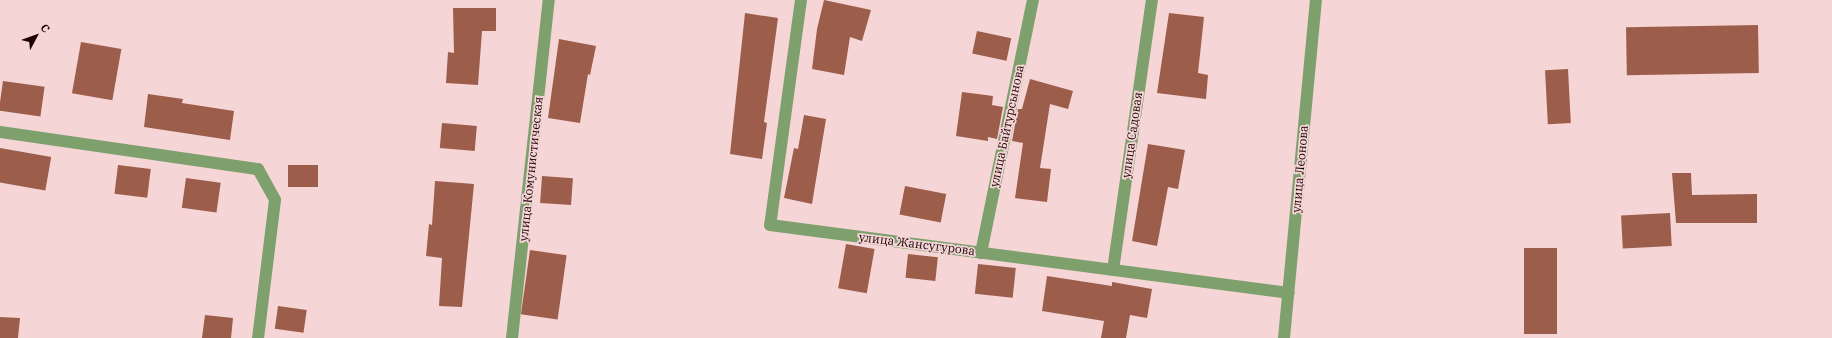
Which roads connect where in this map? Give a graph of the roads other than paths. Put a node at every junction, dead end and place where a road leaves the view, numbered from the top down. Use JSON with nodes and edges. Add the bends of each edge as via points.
{"nodes":[{"id":1,"x":549,"y":0,"type":"edge"},
{"id":2,"x":801,"y":0,"type":"edge"},
{"id":3,"x":1033,"y":0,"type":"edge"},
{"id":4,"x":1152,"y":0,"type":"edge"},
{"id":5,"x":1316,"y":0,"type":"edge"},
{"id":6,"x":0,"y":132,"type":"edge"},
{"id":7,"x":981,"y":253,"type":"junction"},
{"id":8,"x":1113,"y":270,"type":"junction"},
{"id":9,"x":1289,"y":293,"type":"junction"},
{"id":10,"x":258,"y":338,"type":"edge"},
{"id":11,"x":512,"y":338,"type":"edge"},
{"id":12,"x":1284,"y":338,"type":"edge"}],
"edges":[{"from":1,"to":11,"type":"street","name":"улица Комунистическая"},
{"from":2,"to":7,"type":"street","name":"улица Жансугурова","via":[[770,225]]},
{"from":3,"to":7,"type":"street","name":"улица Байтурсынова"},
{"from":4,"to":8,"type":"street","name":"улица Садовая"},
{"from":5,"to":9,"type":"street","name":"улица Леонова"},
{"from":6,"to":10,"type":"street","via":[[258,169],[274,200]]},
{"from":7,"to":8,"type":"street","name":"улица Жансугурова"},
{"from":8,"to":9,"type":"street","name":"улица Жансугурова"},
{"from":9,"to":12,"type":"street","name":"улица Леонова"}]}
